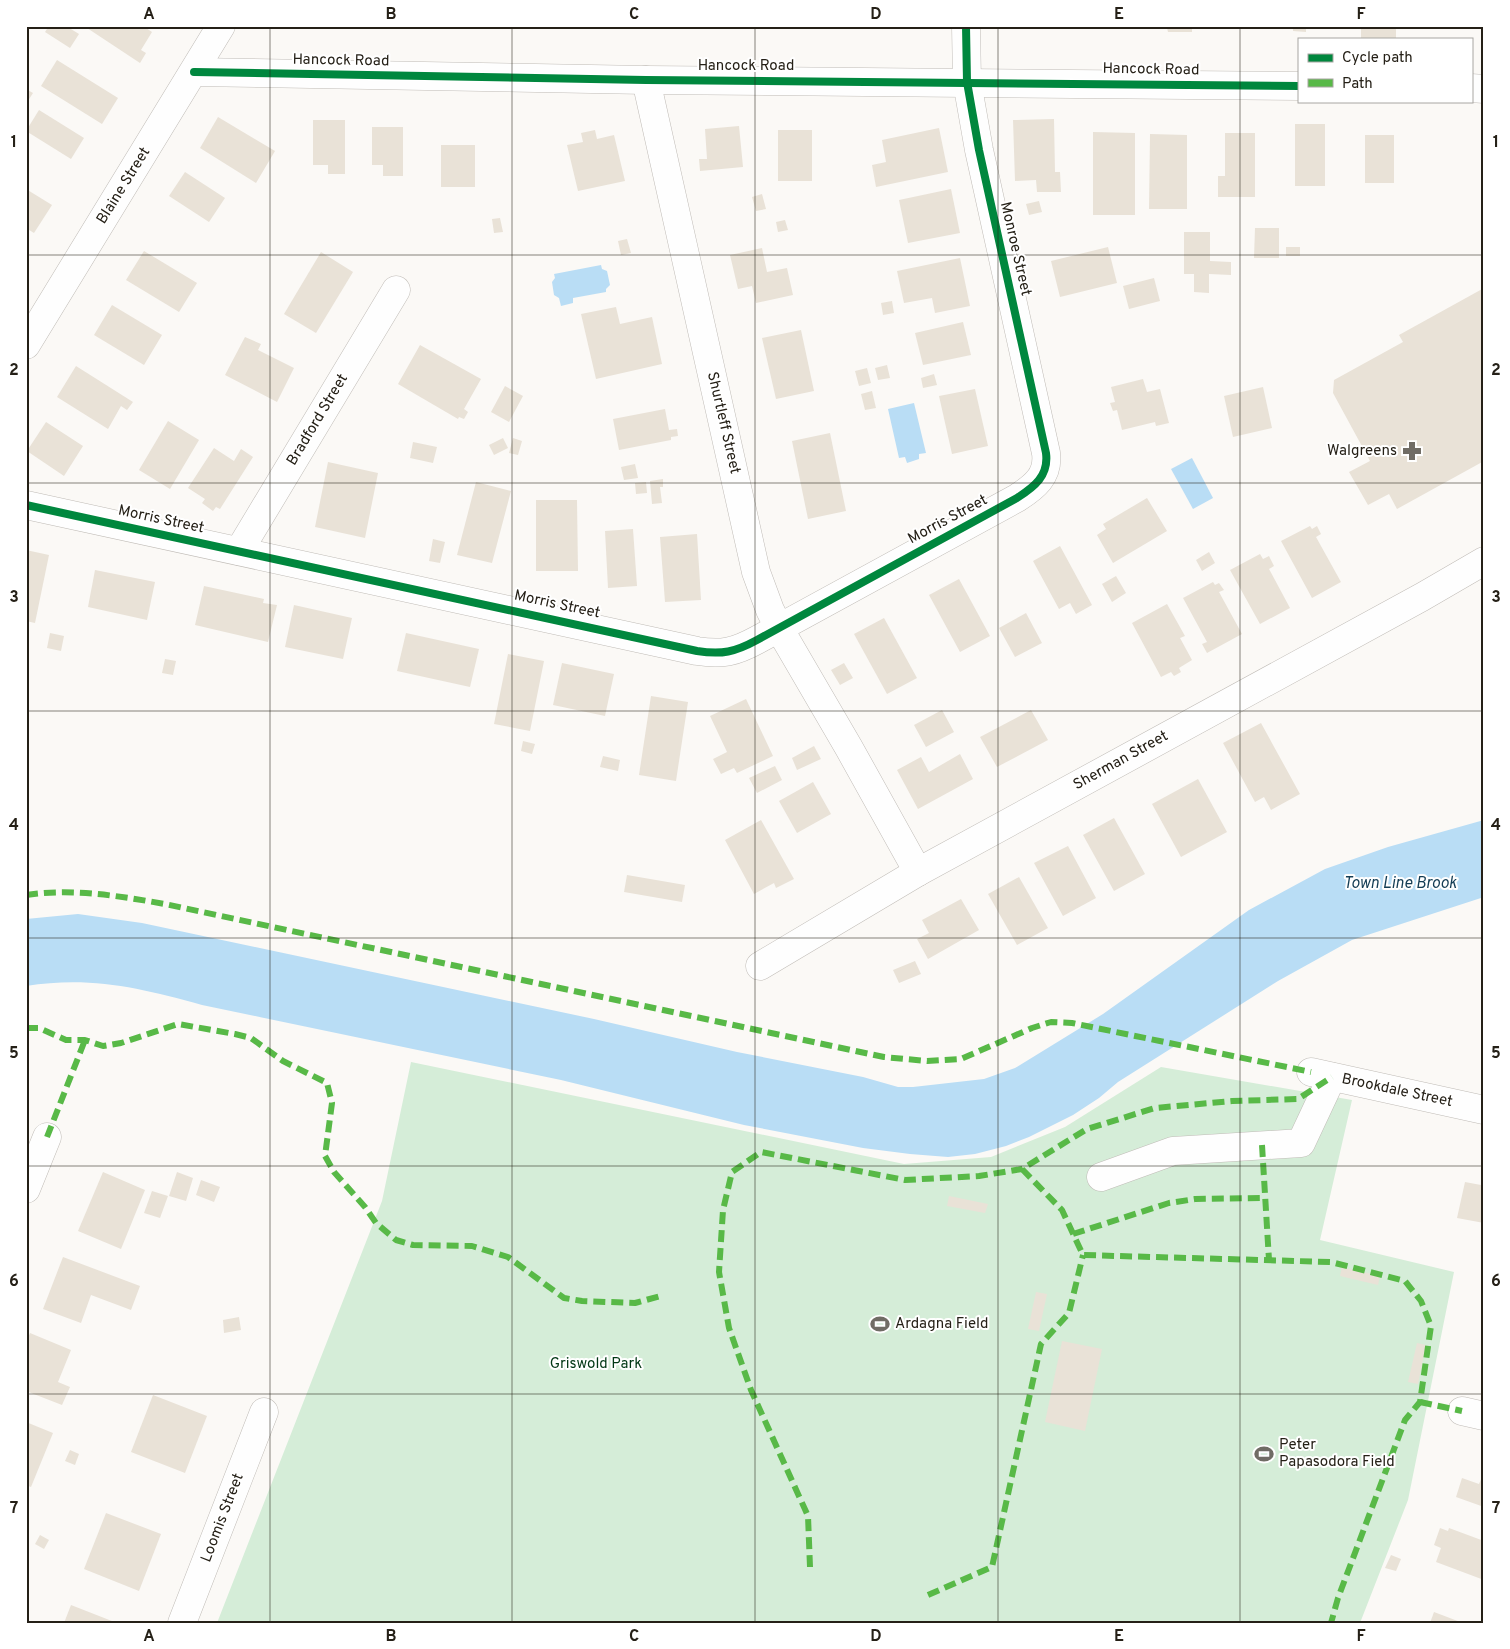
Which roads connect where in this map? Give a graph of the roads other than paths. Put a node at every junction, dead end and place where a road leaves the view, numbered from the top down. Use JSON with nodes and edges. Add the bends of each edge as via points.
{"nodes":[{"id":1,"x":221,"y":26,"type":"edge"},
{"id":2,"x":966,"y":26,"type":"edge"},
{"id":3,"x":194,"y":72,"type":"junction"},
{"id":4,"x":646,"y":80,"type":"junction"},
{"id":5,"x":967,"y":82,"type":"junction"},
{"id":6,"x":1298,"y":86,"type":"edge"},
{"id":7,"x":396,"y":290,"type":"dead end"},
{"id":8,"x":26,"y":345,"type":"edge"},
{"id":9,"x":1042,"y":476,"type":"joint"},
{"id":10,"x":26,"y":505,"type":"edge"},
{"id":11,"x":239,"y":551,"type":"junction"},
{"id":12,"x":1484,"y":561,"type":"edge"},
{"id":13,"x":779,"y":628,"type":"junction"},
{"id":14,"x":918,"y":872,"type":"junction"},
{"id":15,"x":760,"y":966,"type":"dead end"},
{"id":16,"x":1484,"y":1110,"type":"edge"},
{"id":17,"x":47,"y":1137,"type":"dead end"},
{"id":18,"x":1101,"y":1177,"type":"dead end"},
{"id":19,"x":26,"y":1189,"type":"edge"},
{"id":20,"x":264,"y":1412,"type":"dead end"},
{"id":21,"x":182,"y":1623,"type":"edge"}],
"edges":[{"from":1,"to":3,"type":"street","name":"Blaine Street"},
{"from":2,"to":5,"type":"street","name":"Monroe Street"},
{"from":3,"to":4,"type":"street","name":"Hancock Road"},
{"from":3,"to":8,"type":"street","name":"Blaine Street"},
{"from":4,"to":5,"type":"street","name":"Hancock Road"},
{"from":4,"to":13,"type":"street","name":"Shurtleff Street","via":[[756,572]]},
{"from":5,"to":6,"type":"street","name":"Hancock Road"},
{"from":5,"to":9,"type":"street","name":"Monroe Street","via":[[1046,453],[1046,468]]},
{"from":7,"to":11,"type":"street","name":"Bradford Street"},
{"from":9,"to":13,"type":"street","name":"Morris Street","via":[[1033,488],[1017,498]]},
{"from":10,"to":11,"type":"street","name":"Morris Street"},
{"from":11,"to":13,"type":"street","name":"Morris Street","via":[[713,653],[735,651]]},
{"from":12,"to":14,"type":"street","name":"Sherman Street"},
{"from":13,"to":14,"type":"street","name":"Shurtleff Street"},
{"from":14,"to":15,"type":"street","name":"Sherman Street"},
{"from":16,"to":18,"type":"street","name":"Brookdale Street","via":[[1321,1075],[1302,1143],[1174,1150]]},
{"from":17,"to":19,"type":"street"},
{"from":20,"to":21,"type":"street","name":"Loomis Street"}]}
